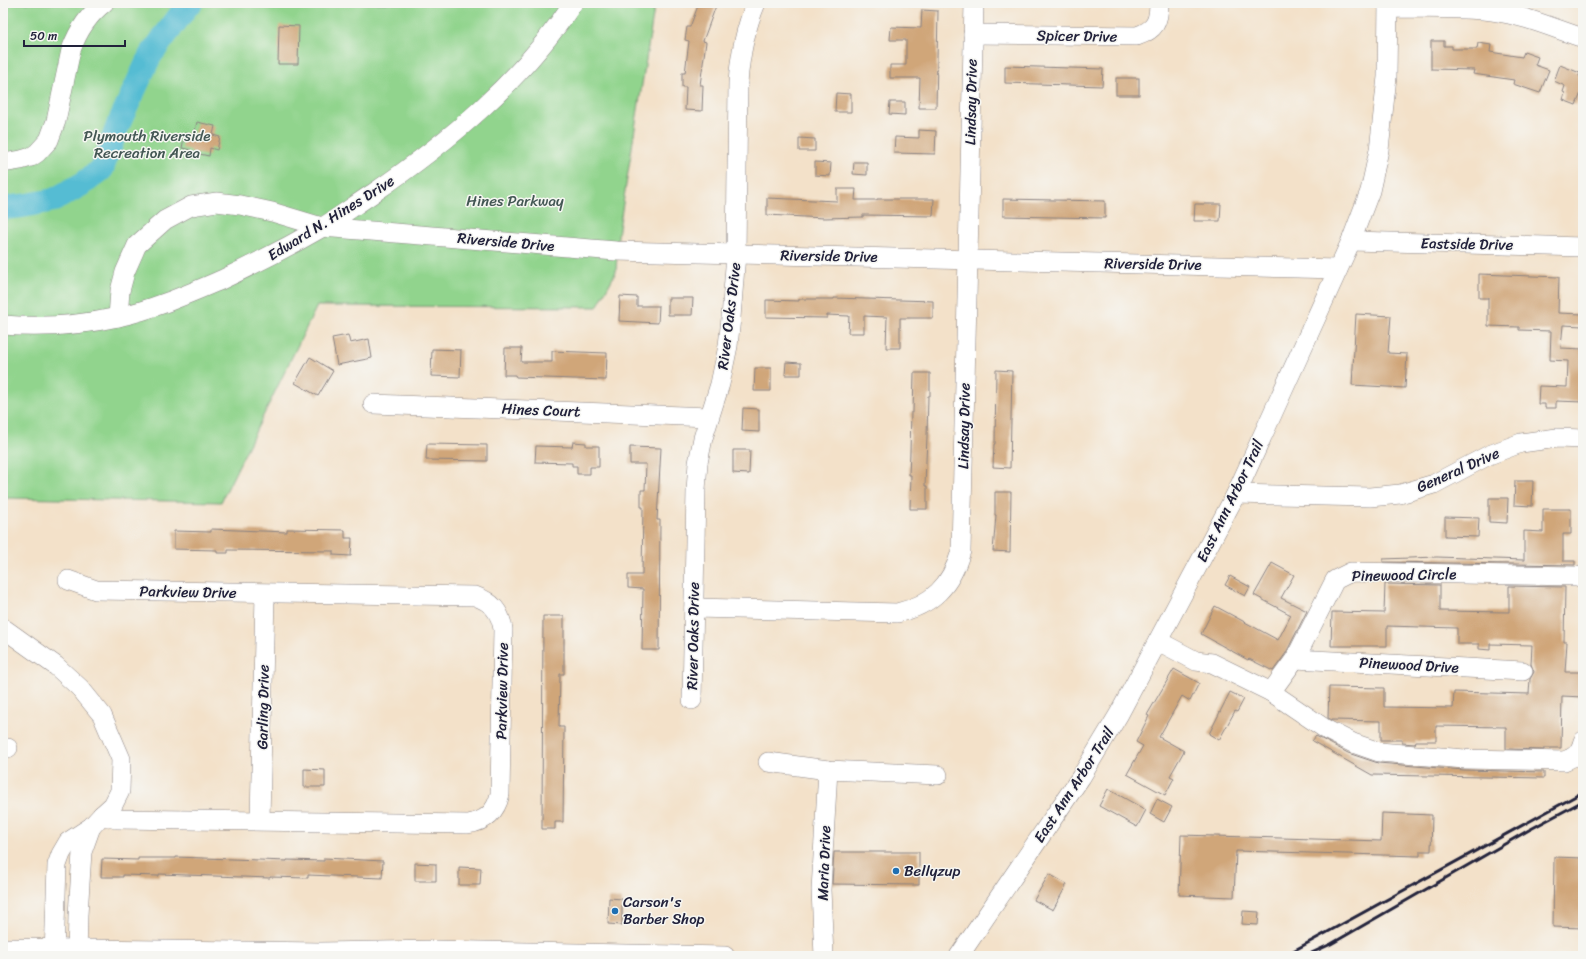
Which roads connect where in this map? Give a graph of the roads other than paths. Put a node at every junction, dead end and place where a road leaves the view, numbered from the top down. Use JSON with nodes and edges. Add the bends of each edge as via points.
{"nodes":[{"id":1,"x":104,"y":3,"type":"edge"},
{"id":2,"x":573,"y":3,"type":"edge"},
{"id":3,"x":756,"y":3,"type":"edge"},
{"id":4,"x":974,"y":3,"type":"edge"},
{"id":5,"x":1160,"y":3,"type":"edge"},
{"id":6,"x":1388,"y":6,"type":"edge"},
{"id":7,"x":973,"y":34,"type":"junction"},
{"id":8,"x":1583,"y":38,"type":"edge"},
{"id":9,"x":3,"y":163,"type":"edge"},
{"id":10,"x":322,"y":227,"type":"junction"},
{"id":11,"x":1351,"y":241,"type":"junction"},
{"id":12,"x":1583,"y":247,"type":"edge"},
{"id":13,"x":736,"y":254,"type":"junction"},
{"id":14,"x":967,"y":259,"type":"junction"},
{"id":15,"x":1338,"y":268,"type":"junction"},
{"id":16,"x":118,"y":317,"type":"junction"},
{"id":17,"x":3,"y":325,"type":"edge"},
{"id":18,"x":373,"y":404,"type":"dead end"},
{"id":19,"x":709,"y":417,"type":"junction"},
{"id":20,"x":1583,"y":439,"type":"edge"},
{"id":21,"x":1236,"y":494,"type":"junction"},
{"id":22,"x":1583,"y":578,"type":"edge"},
{"id":23,"x":68,"y":580,"type":"dead end"},
{"id":24,"x":265,"y":594,"type":"junction"},
{"id":25,"x":694,"y":608,"type":"junction"},
{"id":26,"x":3,"y":628,"type":"edge"},
{"id":27,"x":1160,"y":637,"type":"junction"},
{"id":28,"x":1295,"y":659,"type":"junction"},
{"id":29,"x":1523,"y":671,"type":"dead end"},
{"id":30,"x":1271,"y":692,"type":"junction"},
{"id":31,"x":692,"y":700,"type":"dead end"},
{"id":32,"x":1583,"y":741,"type":"edge"},
{"id":33,"x":768,"y":762,"type":"dead end"},
{"id":34,"x":828,"y":770,"type":"junction"},
{"id":35,"x":938,"y":775,"type":"dead end"},
{"id":36,"x":260,"y":820,"type":"junction"},
{"id":37,"x":96,"y":821,"type":"junction"},
{"id":38,"x":3,"y":948,"type":"edge"},
{"id":39,"x":54,"y":952,"type":"edge"},
{"id":40,"x":78,"y":952,"type":"edge"},
{"id":41,"x":725,"y":956,"type":"edge"},
{"id":42,"x":824,"y":956,"type":"edge"},
{"id":43,"x":960,"y":956,"type":"edge"}],
"edges":[{"from":1,"to":9,"type":"street","via":[[90,16],[75,39],[56,121],[49,140],[31,157]]},
{"from":2,"to":10,"type":"street","name":"Edward N. Hines Drive","via":[[533,55],[474,116],[407,170]]},
{"from":3,"to":13,"type":"street","name":"River Oaks Drive","via":[[745,35],[738,83]]},
{"from":4,"to":7,"type":"street","name":"Lindsay Drive"},
{"from":5,"to":7,"type":"street","name":"Spicer Drive","via":[[1157,22],[1146,33],[1137,36]]},
{"from":6,"to":8,"type":"street","via":[[1493,11],[1532,20]]},
{"from":6,"to":11,"type":"street","name":"East Ann Arbor Trail","via":[[1387,77],[1379,150],[1370,191]]},
{"from":7,"to":14,"type":"street","name":"Lindsay Drive"},
{"from":10,"to":13,"type":"street","name":"Riverside Drive","via":[[616,251]]},
{"from":10,"to":16,"type":"street","name":"Edward N. Hines Drive","via":[[262,261],[199,289],[158,306]]},
{"from":10,"to":16,"type":"street","name":"Riverside Drive","via":[[240,205],[217,202],[191,206],[165,220],[138,245],[125,272],[120,291]]},
{"from":11,"to":12,"type":"street","name":"Eastside Drive"},
{"from":11,"to":15,"type":"street","name":"East Ann Arbor Trail"},
{"from":13,"to":14,"type":"street","name":"Riverside Drive"},
{"from":13,"to":19,"type":"street","name":"River Oaks Drive","via":[[728,346],[720,384]]},
{"from":14,"to":15,"type":"street","name":"Riverside Drive"},
{"from":14,"to":25,"type":"street","name":"Lindsay Drive","via":[[961,551],[944,587],[922,605],[897,613]]},
{"from":15,"to":21,"type":"street","name":"East Ann Arbor Trail"},
{"from":16,"to":17,"type":"street","name":"Edward N. Hines Drive","via":[[50,325]]},
{"from":18,"to":19,"type":"street","name":"Hines Court"},
{"from":19,"to":25,"type":"street","name":"River Oaks Drive","via":[[698,464]]},
{"from":20,"to":21,"type":"street","name":"General Drive","via":[[1557,438],[1522,443],[1489,455],[1434,484],[1400,494],[1370,497]]},
{"from":21,"to":27,"type":"street","name":"East Ann Arbor Trail"},
{"from":22,"to":28,"type":"street","name":"Pinewood Circle","via":[[1352,572],[1335,580]]},
{"from":23,"to":24,"type":"street","name":"Parkview Drive","via":[[96,590]]},
{"from":24,"to":36,"type":"street","name":"Garling Drive"},
{"from":24,"to":36,"type":"street","name":"Parkview Drive","via":[[475,596],[485,599],[501,618],[503,629],[500,786],[498,802],[491,814],[478,822],[468,824]]},
{"from":25,"to":31,"type":"street","name":"River Oaks Drive"},
{"from":26,"to":37,"type":"street","via":[[56,666],[80,688],[102,715],[121,759],[120,791],[113,805]]},
{"from":27,"to":30,"type":"street","via":[[1196,661],[1212,663]]},
{"from":27,"to":43,"type":"street","name":"East Ann Arbor Trail","via":[[1119,714],[1081,777]]},
{"from":28,"to":29,"type":"street","name":"Pinewood Drive"},
{"from":28,"to":30,"type":"street","name":"Pinewood Circle"},
{"from":30,"to":32,"type":"street","via":[[1327,730],[1379,752],[1465,759],[1564,761],[1580,751]]},
{"from":33,"to":34,"type":"street"},
{"from":34,"to":35,"type":"street"},
{"from":34,"to":42,"type":"street","name":"Maria Drive","via":[[821,890]]},
{"from":36,"to":37,"type":"street","name":"Parkview Drive"},
{"from":37,"to":39,"type":"street","via":[[68,842],[60,854],[57,865]]},
{"from":37,"to":40,"type":"street","via":[[82,852]]},
{"from":38,"to":39,"type":"street"},
{"from":39,"to":40,"type":"street"},
{"from":40,"to":41,"type":"street","via":[[436,950]]}]}
